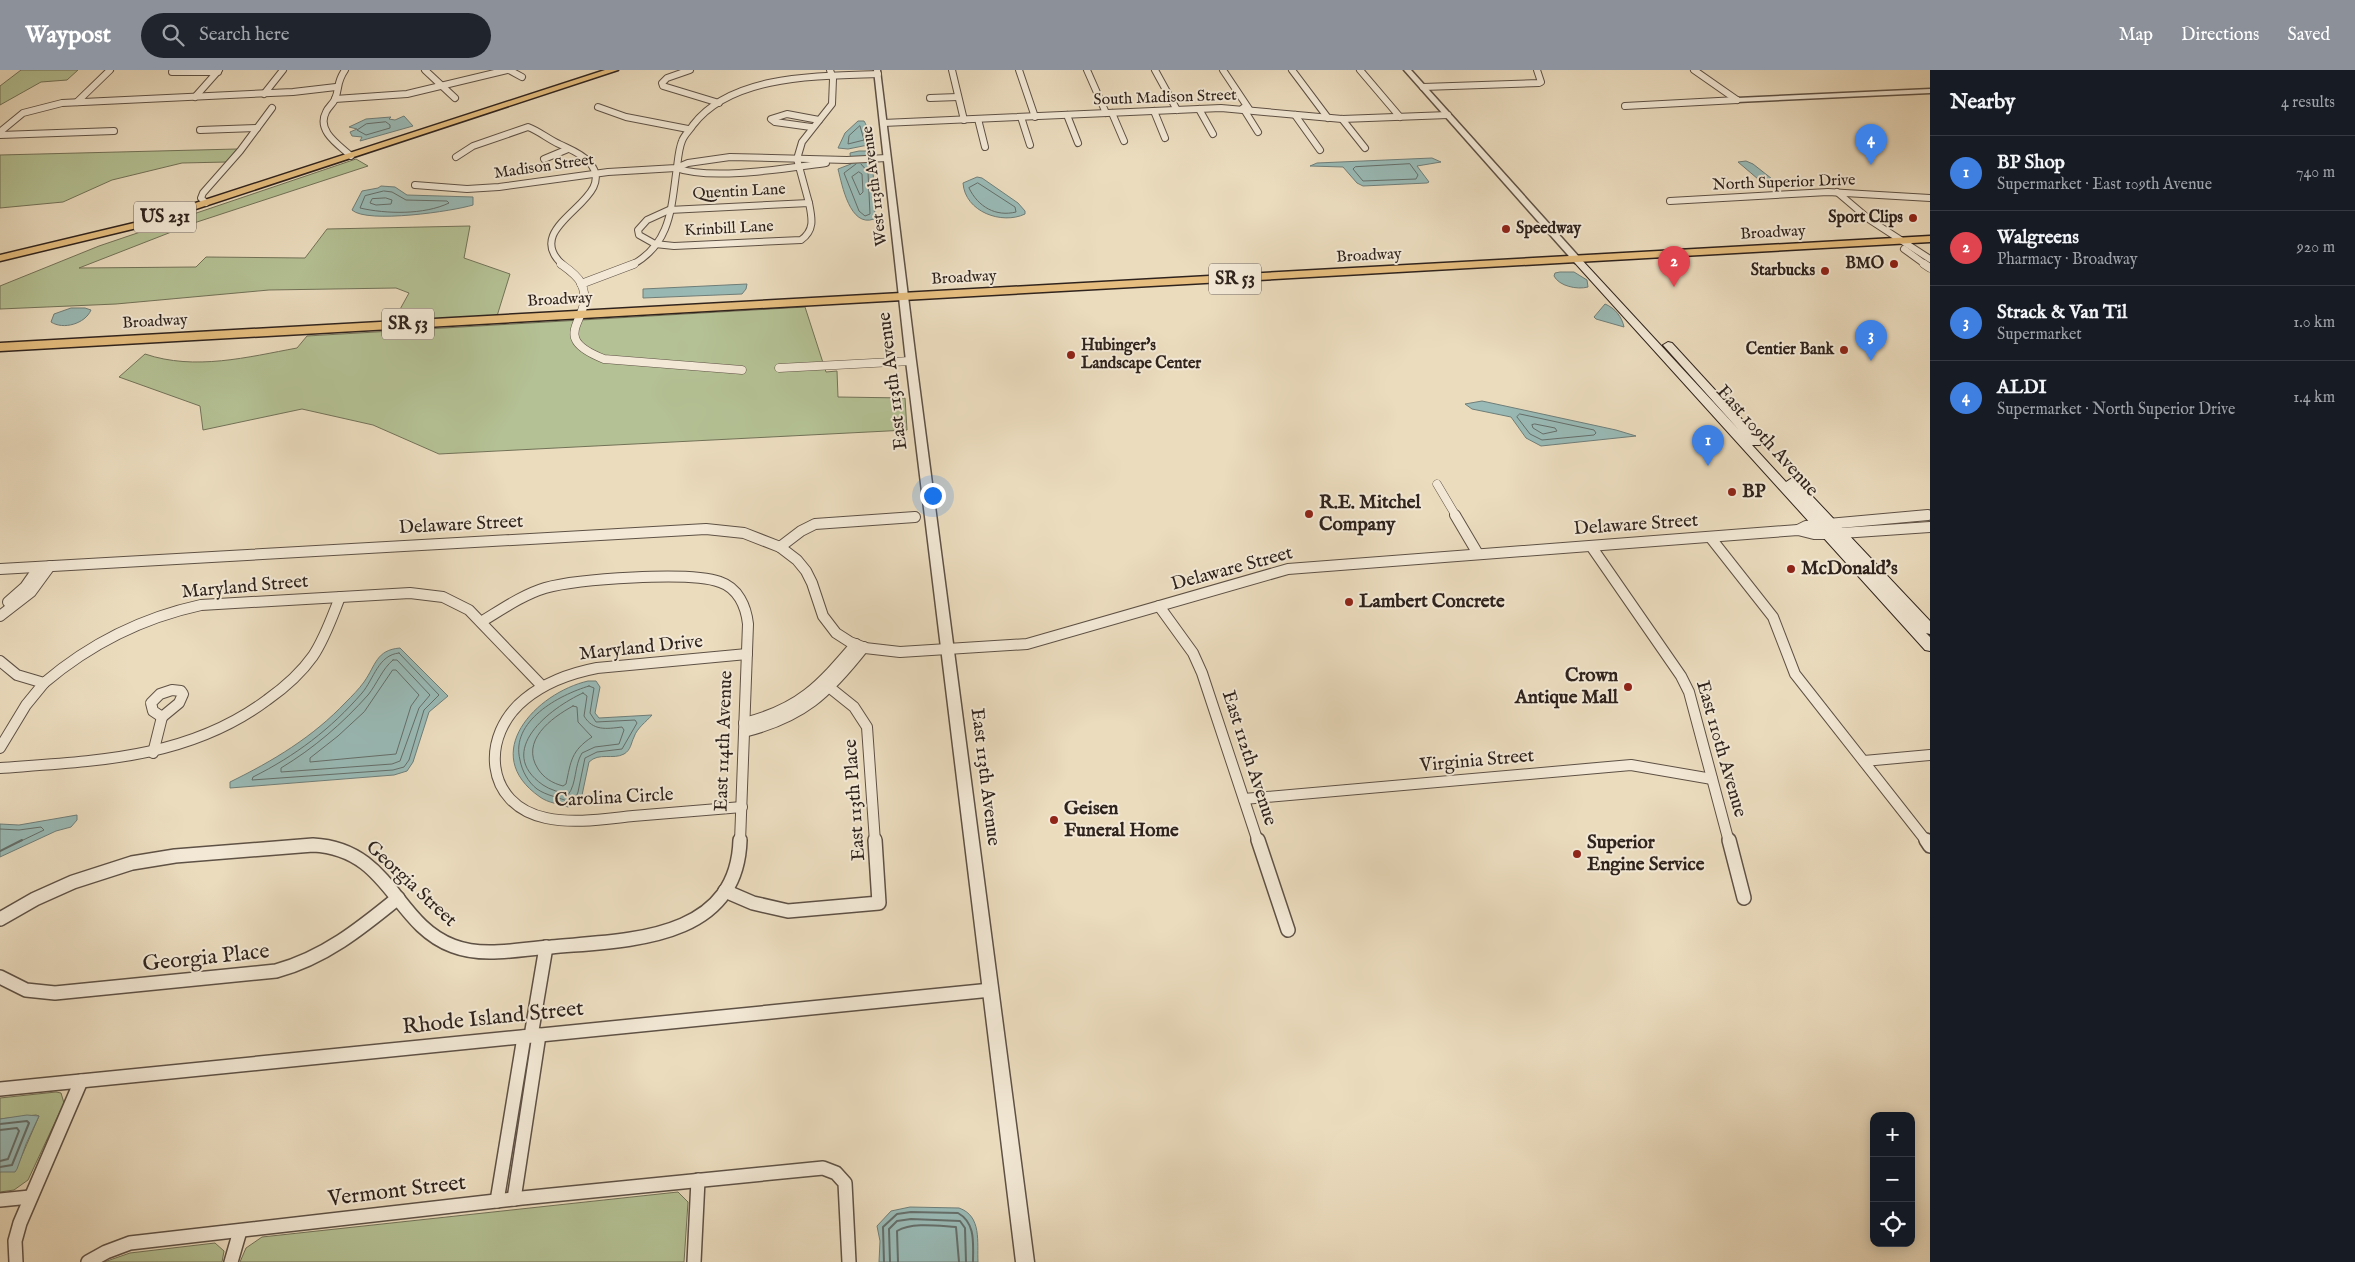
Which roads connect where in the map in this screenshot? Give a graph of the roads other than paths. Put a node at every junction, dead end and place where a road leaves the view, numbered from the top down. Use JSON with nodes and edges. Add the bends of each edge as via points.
{"nodes":[{"id":1,"x":110,"y":70,"type":"edge"},
{"id":2,"x":283,"y":70,"type":"edge"},
{"id":3,"x":345,"y":70,"type":"edge"},
{"id":4,"x":424,"y":70,"type":"edge"},
{"id":5,"x":508,"y":70,"type":"edge"},
{"id":6,"x":614,"y":70,"type":"edge"},
{"id":7,"x":690,"y":70,"type":"edge"},
{"id":8,"x":952,"y":70,"type":"edge"},
{"id":9,"x":1019,"y":70,"type":"edge"},
{"id":10,"x":1087,"y":70,"type":"edge"},
{"id":11,"x":1155,"y":70,"type":"edge"},
{"id":12,"x":1224,"y":70,"type":"edge"},
{"id":13,"x":1292,"y":70,"type":"edge"},
{"id":14,"x":1360,"y":70,"type":"edge"},
{"id":15,"x":1407,"y":70,"type":"edge"},
{"id":16,"x":1537,"y":70,"type":"edge"},
{"id":17,"x":1694,"y":70,"type":"edge"},
{"id":18,"x":218,"y":71,"type":"edge"},
{"id":19,"x":172,"y":72,"type":"dead end"},
{"id":20,"x":878,"y":72,"type":"edge"},
{"id":21,"x":831,"y":73,"type":"edge"},
{"id":22,"x":522,"y":77,"type":"dead end"},
{"id":23,"x":444,"y":86,"type":"junction"},
{"id":24,"x":336,"y":87,"type":"junction"},
{"id":25,"x":1423,"y":87,"type":"junction"},
{"id":26,"x":1930,"y":91,"type":"edge"},
{"id":27,"x":264,"y":94,"type":"junction"},
{"id":28,"x":195,"y":97,"type":"junction"},
{"id":29,"x":958,"y":97,"type":"junction"},
{"id":30,"x":455,"y":98,"type":"dead end"},
{"id":31,"x":930,"y":98,"type":"dead end"},
{"id":32,"x":335,"y":99,"type":"junction"},
{"id":33,"x":1737,"y":100,"type":"junction"},
{"id":34,"x":77,"y":102,"type":"junction"},
{"id":35,"x":719,"y":103,"type":"junction"},
{"id":36,"x":1625,"y":106,"type":"dead end"},
{"id":37,"x":598,"y":107,"type":"dead end"},
{"id":38,"x":272,"y":108,"type":"dead end"},
{"id":39,"x":1199,"y":109,"type":"junction"},
{"id":40,"x":1246,"y":109,"type":"junction"},
{"id":41,"x":1177,"y":110,"type":"junction"},
{"id":42,"x":1154,"y":111,"type":"junction"},
{"id":43,"x":1109,"y":113,"type":"junction"},
{"id":44,"x":1067,"y":115,"type":"junction"},
{"id":45,"x":1295,"y":115,"type":"junction"},
{"id":46,"x":1448,"y":115,"type":"junction"},
{"id":47,"x":1035,"y":116,"type":"junction"},
{"id":48,"x":1021,"y":117,"type":"junction"},
{"id":49,"x":1400,"y":117,"type":"junction"},
{"id":50,"x":1328,"y":118,"type":"junction"},
{"id":51,"x":978,"y":119,"type":"junction"},
{"id":52,"x":1342,"y":119,"type":"junction"},
{"id":53,"x":819,"y":120,"type":"junction"},
{"id":54,"x":964,"y":120,"type":"junction"},
{"id":55,"x":883,"y":123,"type":"junction"},
{"id":56,"x":812,"y":127,"type":"junction"},
{"id":57,"x":257,"y":128,"type":"junction"},
{"id":58,"x":688,"y":129,"type":"junction"},
{"id":59,"x":114,"y":130,"type":"dead end"},
{"id":60,"x":200,"y":130,"type":"dead end"},
{"id":61,"x":1258,"y":132,"type":"dead end"},
{"id":62,"x":0,"y":134,"type":"edge"},
{"id":63,"x":1213,"y":134,"type":"dead end"},
{"id":64,"x":1166,"y":138,"type":"dead end"},
{"id":65,"x":1124,"y":141,"type":"dead end"},
{"id":66,"x":1078,"y":143,"type":"dead end"},
{"id":67,"x":1030,"y":145,"type":"dead end"},
{"id":68,"x":985,"y":147,"type":"dead end"},
{"id":69,"x":1365,"y":148,"type":"dead end"},
{"id":70,"x":568,"y":149,"type":"junction"},
{"id":71,"x":1320,"y":150,"type":"dead end"},
{"id":72,"x":354,"y":155,"type":"junction"},
{"id":73,"x":797,"y":156,"type":"junction"},
{"id":74,"x":456,"y":157,"type":"dead end"},
{"id":75,"x":887,"y":158,"type":"junction"},
{"id":76,"x":544,"y":159,"type":"dead end"},
{"id":77,"x":846,"y":160,"type":"junction"},
{"id":78,"x":676,"y":168,"type":"junction"},
{"id":79,"x":797,"y":168,"type":"junction"},
{"id":80,"x":594,"y":174,"type":"junction"},
{"id":81,"x":415,"y":184,"type":"dead end"},
{"id":82,"x":1837,"y":192,"type":"junction"},
{"id":83,"x":1930,"y":198,"type":"edge"},
{"id":84,"x":1670,"y":201,"type":"dead end"},
{"id":85,"x":206,"y":203,"type":"junction"},
{"id":86,"x":810,"y":203,"type":"junction"},
{"id":87,"x":669,"y":210,"type":"junction"},
{"id":88,"x":1930,"y":239,"type":"edge"},
{"id":89,"x":1900,"y":241,"type":"junction"},
{"id":90,"x":657,"y":244,"type":"junction"},
{"id":91,"x":0,"y":258,"type":"edge"},
{"id":92,"x":1930,"y":259,"type":"edge"},
{"id":93,"x":1583,"y":260,"type":"junction"},
{"id":94,"x":1930,"y":268,"type":"edge"},
{"id":95,"x":581,"y":284,"type":"junction"},
{"id":96,"x":905,"y":298,"type":"junction"},
{"id":97,"x":579,"y":316,"type":"junction"},
{"id":98,"x":0,"y":347,"type":"edge"},
{"id":99,"x":911,"y":361,"type":"junction"},
{"id":100,"x":779,"y":368,"type":"dead end"},
{"id":101,"x":742,"y":370,"type":"dead end"},
{"id":102,"x":1437,"y":484,"type":"dead end"},
{"id":103,"x":1930,"y":515,"type":"edge"},
{"id":104,"x":915,"y":517,"type":"dead end"},
{"id":105,"x":1930,"y":527,"type":"edge"},
{"id":106,"x":1829,"y":529,"type":"junction"},
{"id":107,"x":1710,"y":537,"type":"junction"},
{"id":108,"x":1591,"y":546,"type":"junction"},
{"id":109,"x":780,"y":547,"type":"junction"},
{"id":110,"x":1478,"y":554,"type":"junction"},
{"id":111,"x":50,"y":566,"type":"junction"},
{"id":112,"x":38,"y":567,"type":"junction"},
{"id":113,"x":0,"y":569,"type":"edge"},
{"id":114,"x":340,"y":597,"type":"junction"},
{"id":115,"x":1159,"y":606,"type":"junction"},
{"id":116,"x":0,"y":608,"type":"edge"},
{"id":117,"x":0,"y":616,"type":"edge"},
{"id":118,"x":481,"y":622,"type":"junction"},
{"id":119,"x":1930,"y":629,"type":"edge"},
{"id":120,"x":860,"y":646,"type":"junction"},
{"id":121,"x":1930,"y":646,"type":"edge"},
{"id":122,"x":948,"y":650,"type":"junction"},
{"id":123,"x":747,"y":654,"type":"junction"},
{"id":124,"x":0,"y":660,"type":"edge"},
{"id":125,"x":44,"y":683,"type":"junction"},
{"id":126,"x":827,"y":685,"type":"junction"},
{"id":127,"x":542,"y":686,"type":"junction"},
{"id":128,"x":162,"y":717,"type":"dead end"},
{"id":129,"x":744,"y":728,"type":"junction"},
{"id":130,"x":0,"y":748,"type":"edge"},
{"id":131,"x":153,"y":753,"type":"junction"},
{"id":132,"x":1930,"y":755,"type":"edge"},
{"id":133,"x":1864,"y":762,"type":"junction"},
{"id":134,"x":0,"y":768,"type":"edge"},
{"id":135,"x":1712,"y":779,"type":"junction"},
{"id":136,"x":1244,"y":799,"type":"junction"},
{"id":137,"x":742,"y":807,"type":"junction"},
{"id":138,"x":1930,"y":846,"type":"edge"},
{"id":139,"x":726,"y":891,"type":"junction"},
{"id":140,"x":398,"y":898,"type":"junction"},
{"id":141,"x":1744,"y":898,"type":"dead end"},
{"id":142,"x":0,"y":919,"type":"edge"},
{"id":143,"x":1288,"y":930,"type":"dead end"},
{"id":144,"x":546,"y":947,"type":"junction"},
{"id":145,"x":0,"y":977,"type":"edge"},
{"id":146,"x":991,"y":990,"type":"junction"},
{"id":147,"x":531,"y":1036,"type":"junction"},
{"id":148,"x":80,"y":1081,"type":"junction"},
{"id":149,"x":0,"y":1089,"type":"edge"},
{"id":150,"x":698,"y":1180,"type":"junction"},
{"id":151,"x":30,"y":1197,"type":"junction"},
{"id":152,"x":514,"y":1199,"type":"junction"},
{"id":153,"x":0,"y":1200,"type":"edge"},
{"id":154,"x":497,"y":1201,"type":"junction"},
{"id":155,"x":240,"y":1231,"type":"junction"},
{"id":156,"x":16,"y":1262,"type":"edge"},
{"id":157,"x":88,"y":1262,"type":"edge"},
{"id":158,"x":231,"y":1262,"type":"edge"},
{"id":159,"x":694,"y":1262,"type":"edge"},
{"id":160,"x":849,"y":1262,"type":"edge"},
{"id":161,"x":1025,"y":1262,"type":"edge"}],
"edges":[{"from":1,"to":34,"type":"street"},
{"from":2,"to":27,"type":"street"},
{"from":3,"to":24,"type":"street"},
{"from":4,"to":23,"type":"street"},
{"from":5,"to":22,"type":"street"},
{"from":5,"to":23,"type":"street"},
{"from":6,"to":72,"type":"main road","number":"US 231"},
{"from":7,"to":35,"type":"street","via":[[667,78],[663,86]]},
{"from":8,"to":29,"type":"street"},
{"from":9,"to":47,"type":"street"},
{"from":10,"to":43,"type":"street"},
{"from":11,"to":41,"type":"street"},
{"from":12,"to":40,"type":"street"},
{"from":13,"to":50,"type":"street"},
{"from":14,"to":49,"type":"street"},
{"from":15,"to":25,"type":"street"},
{"from":16,"to":25,"type":"street","via":[[1541,82]]},
{"from":17,"to":33,"type":"street"},
{"from":18,"to":19,"type":"street"},
{"from":18,"to":28,"type":"street"},
{"from":20,"to":21,"type":"street"},
{"from":20,"to":55,"type":"street","name":"West 113th Avenue"},
{"from":21,"to":35,"type":"street","via":[[767,84]]},
{"from":21,"to":53,"type":"street","via":[[832,103]]},
{"from":23,"to":30,"type":"street"},
{"from":23,"to":32,"type":"street","via":[[396,96]]},
{"from":24,"to":27,"type":"street"},
{"from":24,"to":32,"type":"street"},
{"from":25,"to":46,"type":"street"},
{"from":26,"to":33,"type":"street"},
{"from":27,"to":28,"type":"street"},
{"from":28,"to":34,"type":"street"},
{"from":29,"to":31,"type":"street"},
{"from":29,"to":54,"type":"street"},
{"from":32,"to":72,"type":"street","via":[[325,113],[323,124],[330,136]]},
{"from":33,"to":36,"type":"street"},
{"from":34,"to":62,"type":"street","via":[[48,105],[23,113]]},
{"from":35,"to":58,"type":"street"},
{"from":37,"to":58,"type":"street","via":[[609,114]]},
{"from":38,"to":57,"type":"street"},
{"from":39,"to":40,"type":"street","name":"South Madison Street"},
{"from":39,"to":41,"type":"street","name":"South Madison Street"},
{"from":39,"to":63,"type":"street"},
{"from":40,"to":45,"type":"street","name":"South Madison Street"},
{"from":40,"to":61,"type":"street"},
{"from":41,"to":42,"type":"street","name":"South Madison Street"},
{"from":42,"to":43,"type":"street","name":"South Madison Street"},
{"from":42,"to":64,"type":"street"},
{"from":43,"to":44,"type":"street","name":"South Madison Street"},
{"from":43,"to":65,"type":"street"},
{"from":44,"to":47,"type":"street","name":"South Madison Street"},
{"from":44,"to":66,"type":"street"},
{"from":45,"to":50,"type":"street","name":"South Madison Street"},
{"from":45,"to":71,"type":"street"},
{"from":46,"to":49,"type":"street","name":"South Madison Street"},
{"from":46,"to":93,"type":"street","via":[[1512,185],[1511,188]]},
{"from":47,"to":48,"type":"street","name":"South Madison Street"},
{"from":48,"to":51,"type":"street","name":"South Madison Street"},
{"from":48,"to":67,"type":"street"},
{"from":49,"to":52,"type":"street","name":"South Madison Street"},
{"from":50,"to":52,"type":"street","name":"South Madison Street"},
{"from":51,"to":54,"type":"street","name":"South Madison Street"},
{"from":51,"to":68,"type":"street"},
{"from":52,"to":69,"type":"street"},
{"from":53,"to":56,"type":"street"},
{"from":53,"to":56,"type":"street","via":[[783,115],[771,119]]},
{"from":54,"to":55,"type":"street","name":"South Madison Street"},
{"from":55,"to":75,"type":"street","name":"West 113th Avenue"},
{"from":56,"to":73,"type":"street"},
{"from":57,"to":60,"type":"street"},
{"from":57,"to":85,"type":"street","via":[[203,194],[201,198]]},
{"from":58,"to":78,"type":"street"},
{"from":59,"to":62,"type":"street"},
{"from":70,"to":74,"type":"street","via":[[528,128],[474,146]]},
{"from":70,"to":76,"type":"street"},
{"from":70,"to":80,"type":"street","via":[[585,158]]},
{"from":72,"to":85,"type":"main road","number":"US 231"},
{"from":73,"to":77,"type":"street","name":"Madison Street"},
{"from":73,"to":78,"type":"street","name":"Madison Street","via":[[709,160]]},
{"from":73,"to":79,"type":"street"},
{"from":75,"to":77,"type":"street","name":"Madison Street"},
{"from":75,"to":96,"type":"street","name":"West 113th Avenue"},
{"from":77,"to":79,"type":"street","name":"Madison Street"},
{"from":78,"to":79,"type":"street","name":"Madison Street","via":[[682,172],[707,173]]},
{"from":78,"to":80,"type":"street","name":"Madison Street"},
{"from":78,"to":87,"type":"street"},
{"from":79,"to":86,"type":"street"},
{"from":80,"to":81,"type":"street","name":"Madison Street","via":[[499,187]]},
{"from":80,"to":95,"type":"street","via":[[594,184],[588,196],[557,227],[551,239],[555,258]]},
{"from":82,"to":83,"type":"street","name":"North Superior Drive"},
{"from":82,"to":84,"type":"street","name":"North Superior Drive"},
{"from":82,"to":89,"type":"street"},
{"from":85,"to":91,"type":"main road","number":"US 231","via":[[112,232]]},
{"from":86,"to":87,"type":"street","name":"Quentin Lane"},
{"from":86,"to":90,"type":"street","name":"Krinbill Lane","via":[[811,233],[801,240]]},
{"from":87,"to":90,"type":"street","via":[[665,229]]},
{"from":87,"to":90,"type":"street","via":[[648,218],[639,228],[640,236]]},
{"from":88,"to":89,"type":"main road","name":"Broadway","number":"SR 53"},
{"from":89,"to":92,"type":"street"},
{"from":89,"to":93,"type":"main road","name":"Broadway","number":"SR 53"},
{"from":89,"to":94,"type":"street","via":[[1904,248]]},
{"from":90,"to":95,"type":"street","via":[[627,267]]},
{"from":93,"to":96,"type":"main road","name":"Broadway","number":"SR 53"},
{"from":93,"to":106,"type":"main road","name":"East 109th Avenue"},
{"from":95,"to":97,"type":"street","via":[[583,296]]},
{"from":96,"to":97,"type":"main road","name":"Broadway","number":"SR 53"},
{"from":96,"to":99,"type":"street","name":"East 113th Avenue"},
{"from":97,"to":98,"type":"main road","name":"Broadway","number":"SR 53"},
{"from":97,"to":101,"type":"street","via":[[574,339],[578,347],[590,355],[604,359]]},
{"from":99,"to":100,"type":"street"},
{"from":99,"to":122,"type":"street","name":"East 113th Avenue"},
{"from":102,"to":110,"type":"street"},
{"from":103,"to":106,"type":"street"},
{"from":104,"to":109,"type":"street","via":[[815,524]]},
{"from":105,"to":106,"type":"street"},
{"from":106,"to":107,"type":"street","name":"Delaware Street","via":[[1814,534],[1798,530]]},
{"from":106,"to":119,"type":"main road","name":"East 109th Avenue"},
{"from":106,"to":121,"type":"main road","name":"East 109th Avenue"},
{"from":107,"to":108,"type":"street","name":"Delaware Street"},
{"from":107,"to":133,"type":"street","via":[[1773,617],[1794,674]]},
{"from":108,"to":110,"type":"street","name":"Delaware Street"},
{"from":108,"to":135,"type":"street","name":"East 110th Avenue","via":[[1681,676],[1689,692]]},
{"from":109,"to":111,"type":"street","name":"Delaware Street","via":[[751,534],[706,529]]},
{"from":109,"to":120,"type":"street","name":"Delaware Street","via":[[794,556],[805,570],[826,621],[843,638]]},
{"from":110,"to":115,"type":"street","name":"Delaware Street","via":[[1288,569]]},
{"from":111,"to":112,"type":"street","name":"Delaware Street"},
{"from":111,"to":117,"type":"street","via":[[31,592]]},
{"from":112,"to":113,"type":"street","name":"Delaware Street"},
{"from":112,"to":116,"type":"street","via":[[24,587]]},
{"from":114,"to":118,"type":"street","name":"Maryland Street","via":[[410,593],[435,596],[460,604]]},
{"from":114,"to":125,"type":"street","name":"Maryland Street","via":[[201,605],[161,614],[97,643]]},
{"from":114,"to":131,"type":"street","via":[[313,656],[272,698],[221,730]]},
{"from":115,"to":122,"type":"street","name":"Delaware Street","via":[[1034,642]]},
{"from":115,"to":136,"type":"street","name":"East 112th Avenue","via":[[1193,653]]},
{"from":118,"to":123,"type":"street","name":"East 114th Avenue","via":[[537,591],[569,583],[693,577],[720,582],[741,600],[747,614]]},
{"from":118,"to":127,"type":"street","name":"Maryland Street"},
{"from":120,"to":122,"type":"street","name":"Delaware Street","via":[[903,653]]},
{"from":120,"to":126,"type":"street"},
{"from":122,"to":146,"type":"street","name":"East 113th Avenue"},
{"from":123,"to":127,"type":"street","name":"Maryland Drive","via":[[590,669]]},
{"from":123,"to":129,"type":"street","name":"East 114th Avenue"},
{"from":124,"to":125,"type":"street","via":[[17,675]]},
{"from":125,"to":130,"type":"street","name":"Maryland Street"},
{"from":126,"to":129,"type":"street","via":[[790,718]]},
{"from":126,"to":139,"type":"street","name":"East 113th Place","via":[[857,709],[867,727],[879,903],[788,911],[753,903]]},
{"from":127,"to":137,"type":"street","name":"Carolina Circle","via":[[506,722],[497,738],[494,754],[494,773],[501,790],[524,811],[544,819],[568,822]]},
{"from":128,"to":131,"type":"street"},
{"from":129,"to":137,"type":"street","name":"East 114th Avenue"},
{"from":131,"to":134,"type":"street"},
{"from":132,"to":133,"type":"street"},
{"from":133,"to":138,"type":"street"},
{"from":135,"to":136,"type":"street","name":"Virginia Street","via":[[1630,766]]},
{"from":135,"to":141,"type":"street","name":"East 110th Avenue"},
{"from":136,"to":143,"type":"street","name":"East 112th Avenue"},
{"from":137,"to":139,"type":"street","name":"East 114th Avenue","via":[[738,864]]},
{"from":139,"to":144,"type":"street","name":"Georgia Street","via":[[702,914],[670,931],[652,936]]},
{"from":140,"to":142,"type":"street","name":"Georgia Street","via":[[356,856],[339,848],[303,846],[166,857],[132,864],[84,878]]},
{"from":140,"to":144,"type":"street","name":"Georgia Street","via":[[430,932],[460,949],[485,952]]},
{"from":140,"to":145,"type":"street","name":"Georgia Place","via":[[323,954],[304,964],[276,971],[56,993],[26,992]]},
{"from":144,"to":147,"type":"street"},
{"from":146,"to":147,"type":"street","name":"Rhode Island Street"},
{"from":146,"to":161,"type":"street","name":"East 113th Avenue"},
{"from":147,"to":148,"type":"street","name":"Rhode Island Street"},
{"from":147,"to":152,"type":"street"},
{"from":147,"to":154,"type":"street"},
{"from":148,"to":149,"type":"street","name":"Rhode Island Street"},
{"from":148,"to":151,"type":"street"},
{"from":150,"to":152,"type":"street","name":"Vermont Street"},
{"from":150,"to":159,"type":"street"},
{"from":150,"to":160,"type":"street","name":"Vermont Street","via":[[809,1168],[832,1170],[841,1176],[846,1188]]},
{"from":151,"to":153,"type":"street"},
{"from":151,"to":156,"type":"street","via":[[16,1241]]},
{"from":152,"to":154,"type":"street","name":"Vermont Street"},
{"from":154,"to":155,"type":"street","name":"Vermont Street"},
{"from":155,"to":157,"type":"street","name":"Vermont Street","via":[[130,1243]]},
{"from":155,"to":158,"type":"street"}]}
